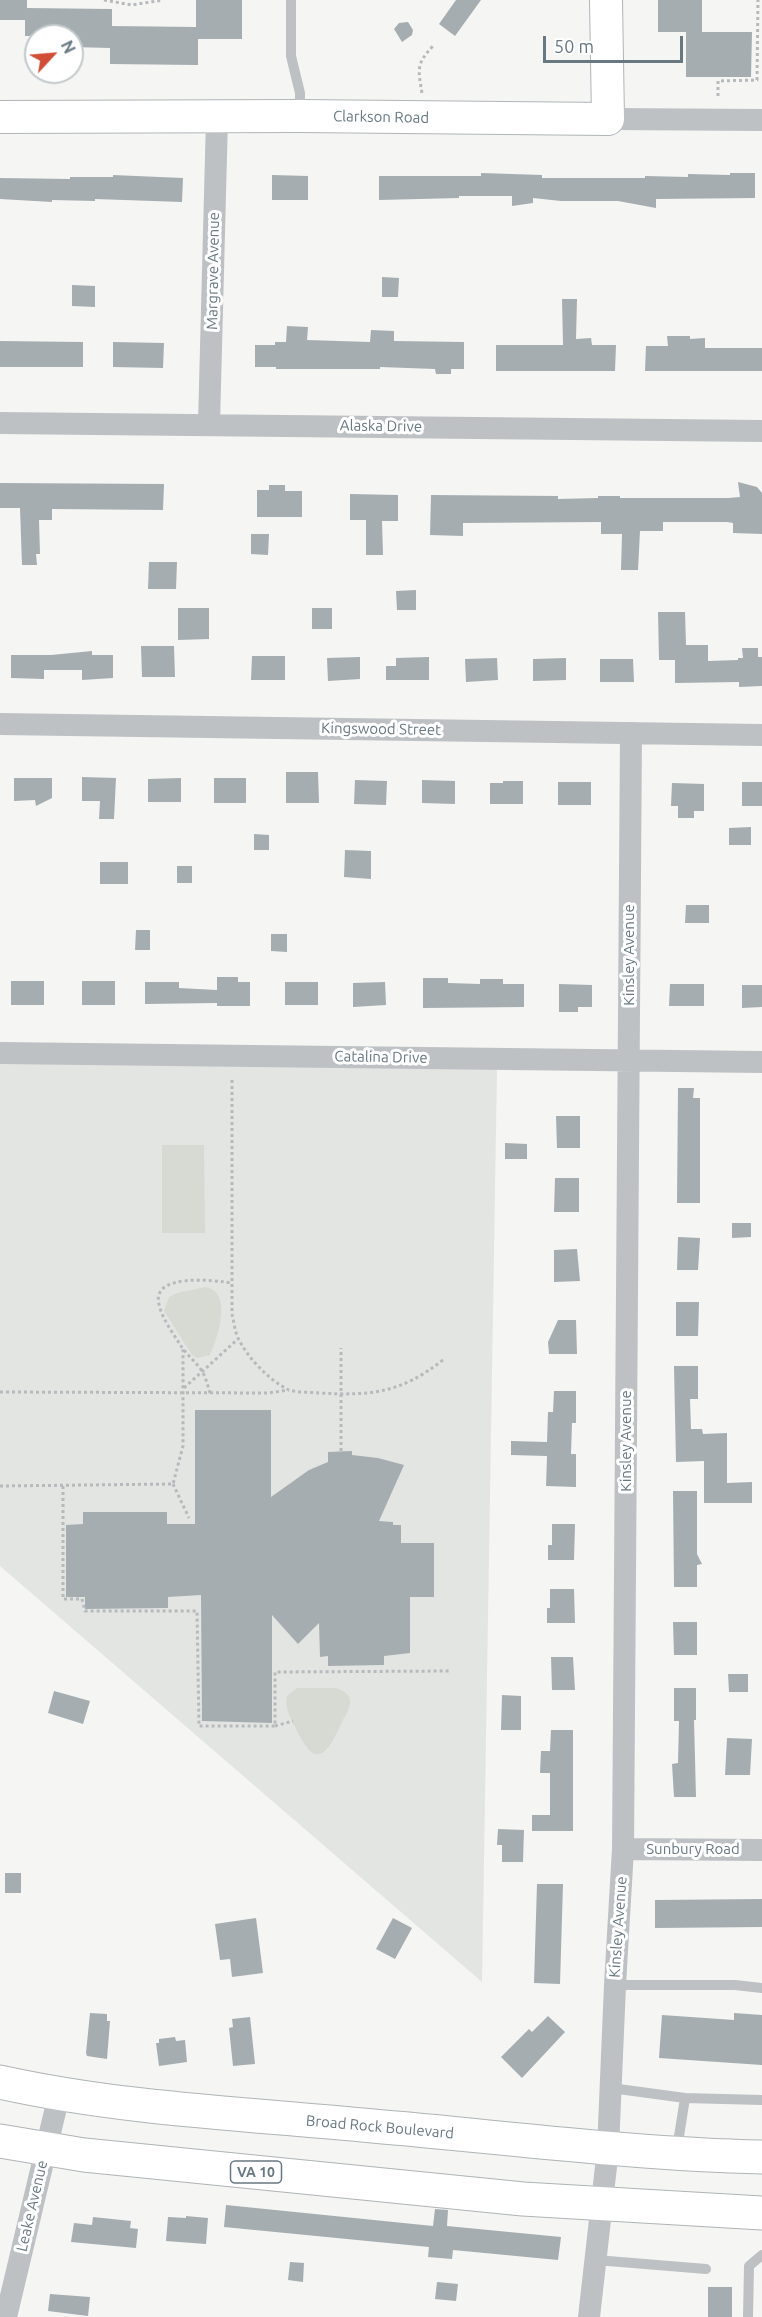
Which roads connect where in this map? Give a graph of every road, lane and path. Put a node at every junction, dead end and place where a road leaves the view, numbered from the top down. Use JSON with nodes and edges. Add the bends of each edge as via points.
{"nodes":[{"id":1,"x":104,"y":0,"type":"edge"},
{"id":2,"x":163,"y":0,"type":"edge"},
{"id":3,"x":291,"y":0,"type":"edge"},
{"id":4,"x":606,"y":0,"type":"edge"},
{"id":5,"x":758,"y":0,"type":"edge"},
{"id":6,"x":433,"y":46,"type":"dead end"},
{"id":7,"x":422,"y":94,"type":"dead end"},
{"id":8,"x":718,"y":96,"type":"dead end"},
{"id":9,"x":300,"y":116,"type":"junction"},
{"id":10,"x":0,"y":117,"type":"edge"},
{"id":11,"x":217,"y":118,"type":"junction"},
{"id":12,"x":608,"y":119,"type":"junction"},
{"id":13,"x":762,"y":120,"type":"edge"},
{"id":14,"x":0,"y":423,"type":"edge"},
{"id":15,"x":209,"y":424,"type":"junction"},
{"id":16,"x":762,"y":431,"type":"edge"},
{"id":17,"x":0,"y":724,"type":"edge"},
{"id":18,"x":631,"y":733,"type":"junction"},
{"id":19,"x":762,"y":735,"type":"edge"},
{"id":20,"x":0,"y":1053,"type":"edge"},
{"id":21,"x":629,"y":1062,"type":"junction"},
{"id":22,"x":762,"y":1062,"type":"edge"},
{"id":23,"x":232,"y":1080,"type":"dead end"},
{"id":24,"x":232,"y":1283,"type":"junction"},
{"id":25,"x":238,"y":1339,"type":"junction"},
{"id":26,"x":183,"y":1348,"type":"junction"},
{"id":27,"x":341,"y":1348,"type":"dead end"},
{"id":28,"x":443,"y":1360,"type":"dead end"},
{"id":29,"x":202,"y":1372,"type":"junction"},
{"id":30,"x":183,"y":1388,"type":"junction"},
{"id":31,"x":289,"y":1390,"type":"junction"},
{"id":32,"x":0,"y":1392,"type":"edge"},
{"id":33,"x":210,"y":1393,"type":"junction"},
{"id":34,"x":183,"y":1394,"type":"junction"},
{"id":35,"x":341,"y":1394,"type":"junction"},
{"id":36,"x":341,"y":1451,"type":"dead end"},
{"id":37,"x":173,"y":1484,"type":"junction"},
{"id":38,"x":0,"y":1486,"type":"edge"},
{"id":39,"x":63,"y":1486,"type":"junction"},
{"id":40,"x":189,"y":1518,"type":"dead end"},
{"id":41,"x":451,"y":1671,"type":"dead end"},
{"id":42,"x":293,"y":1721,"type":"dead end"},
{"id":43,"x":275,"y":1726,"type":"junction"},
{"id":44,"x":623,"y":1849,"type":"junction"},
{"id":45,"x":762,"y":1850,"type":"edge"},
{"id":46,"x":615,"y":1985,"type":"junction"},
{"id":47,"x":762,"y":1988,"type":"edge"},
{"id":48,"x":0,"y":2082,"type":"edge"},
{"id":49,"x":610,"y":2088,"type":"junction"},
{"id":50,"x":59,"y":2095,"type":"junction"},
{"id":51,"x":685,"y":2098,"type":"junction"},
{"id":52,"x":762,"y":2100,"type":"edge"},
{"id":53,"x":0,"y":2141,"type":"edge"},
{"id":54,"x":45,"y":2148,"type":"junction"},
{"id":55,"x":608,"y":2149,"type":"junction"},
{"id":56,"x":677,"y":2152,"type":"junction"},
{"id":57,"x":762,"y":2157,"type":"edge"},
{"id":58,"x":603,"y":2203,"type":"junction"},
{"id":59,"x":762,"y":2213,"type":"edge"},
{"id":60,"x":762,"y":2255,"type":"edge"},
{"id":61,"x":596,"y":2260,"type":"junction"},
{"id":62,"x":706,"y":2269,"type":"dead end"},
{"id":63,"x":6,"y":2317,"type":"edge"},
{"id":64,"x":589,"y":2317,"type":"edge"},
{"id":65,"x":748,"y":2317,"type":"edge"}],
"edges":[{"from":1,"to":2,"type":"path","via":[[132,5]]},
{"from":3,"to":9,"type":"lane","via":[[291,56],[300,93]]},
{"from":4,"to":12,"type":"street"},
{"from":5,"to":8,"type":"path","via":[[757,81],[718,81]]},
{"from":6,"to":7,"type":"path","via":[[418,64]]},
{"from":9,"to":11,"type":"street","name":"Clarkson Road"},
{"from":9,"to":12,"type":"street","name":"Clarkson Road"},
{"from":10,"to":11,"type":"street","name":"Clarkson Road"},
{"from":11,"to":15,"type":"street","name":"Margrave Avenue"},
{"from":12,"to":13,"type":"street","name":"Clarkson Road"},
{"from":14,"to":15,"type":"street","name":"Alaska Drive"},
{"from":15,"to":16,"type":"street","name":"Alaska Drive"},
{"from":17,"to":18,"type":"street","name":"Kingswood Street"},
{"from":18,"to":19,"type":"street","name":"Kingswood Street"},
{"from":18,"to":21,"type":"street","name":"Kinsley Avenue"},
{"from":20,"to":21,"type":"street","name":"Catalina Drive"},
{"from":21,"to":22,"type":"street","name":"Catalina Drive"},
{"from":21,"to":44,"type":"street","name":"Kinsley Avenue"},
{"from":23,"to":24,"type":"path"},
{"from":24,"to":25,"type":"path","via":[[232,1314]]},
{"from":24,"to":26,"type":"path","via":[[167,1283],[160,1290],[158,1302],[163,1315]]},
{"from":25,"to":29,"type":"path"},
{"from":25,"to":31,"type":"path","via":[[264,1372]]},
{"from":26,"to":29,"type":"path"},
{"from":26,"to":30,"type":"path"},
{"from":27,"to":35,"type":"path"},
{"from":28,"to":35,"type":"path","via":[[420,1378],[394,1389]]},
{"from":29,"to":30,"type":"path"},
{"from":29,"to":33,"type":"path"},
{"from":30,"to":34,"type":"path"},
{"from":31,"to":33,"type":"path"},
{"from":31,"to":35,"type":"path"},
{"from":32,"to":34,"type":"path"},
{"from":33,"to":34,"type":"path"},
{"from":34,"to":37,"type":"path","via":[[183,1446]]},
{"from":35,"to":36,"type":"path"},
{"from":37,"to":39,"type":"path"},
{"from":37,"to":40,"type":"path"},
{"from":38,"to":39,"type":"path"},
{"from":39,"to":43,"type":"path","via":[[63,1599],[82,1599],[85,1611],[197,1611],[199,1726]]},
{"from":41,"to":43,"type":"path","via":[[275,1672]]},
{"from":42,"to":43,"type":"path"},
{"from":44,"to":45,"type":"street","name":"Sunbury Road"},
{"from":44,"to":46,"type":"street","name":"Kinsley Avenue"},
{"from":46,"to":47,"type":"lane"},
{"from":46,"to":49,"type":"street","name":"Kinsley Avenue"},
{"from":48,"to":50,"type":"main road","name":"Broad Rock Boulevard"},
{"from":49,"to":51,"type":"lane"},
{"from":49,"to":55,"type":"street","name":"Kinsley Avenue"},
{"from":50,"to":54,"type":"street","name":"Leake Avenue"},
{"from":50,"to":55,"type":"main road","name":"Broad Rock Boulevard"},
{"from":51,"to":52,"type":"lane"},
{"from":51,"to":56,"type":"lane"},
{"from":53,"to":54,"type":"main road","number":"VA 10"},
{"from":54,"to":58,"type":"main road","number":"VA 10","via":[[523,2199]]},
{"from":54,"to":63,"type":"street","name":"Leake Avenue"},
{"from":55,"to":56,"type":"main road","name":"Broad Rock Boulevard"},
{"from":55,"to":58,"type":"street","name":"Kinsley Avenue"},
{"from":56,"to":57,"type":"main road","name":"Broad Rock Boulevard"},
{"from":58,"to":59,"type":"main road","number":"VA 10"},
{"from":58,"to":61,"type":"street","name":"Kinsley Avenue"},
{"from":60,"to":65,"type":"lane","via":[[749,2266]]},
{"from":61,"to":62,"type":"lane"},
{"from":61,"to":64,"type":"street","name":"Kinsley Avenue"}]}
